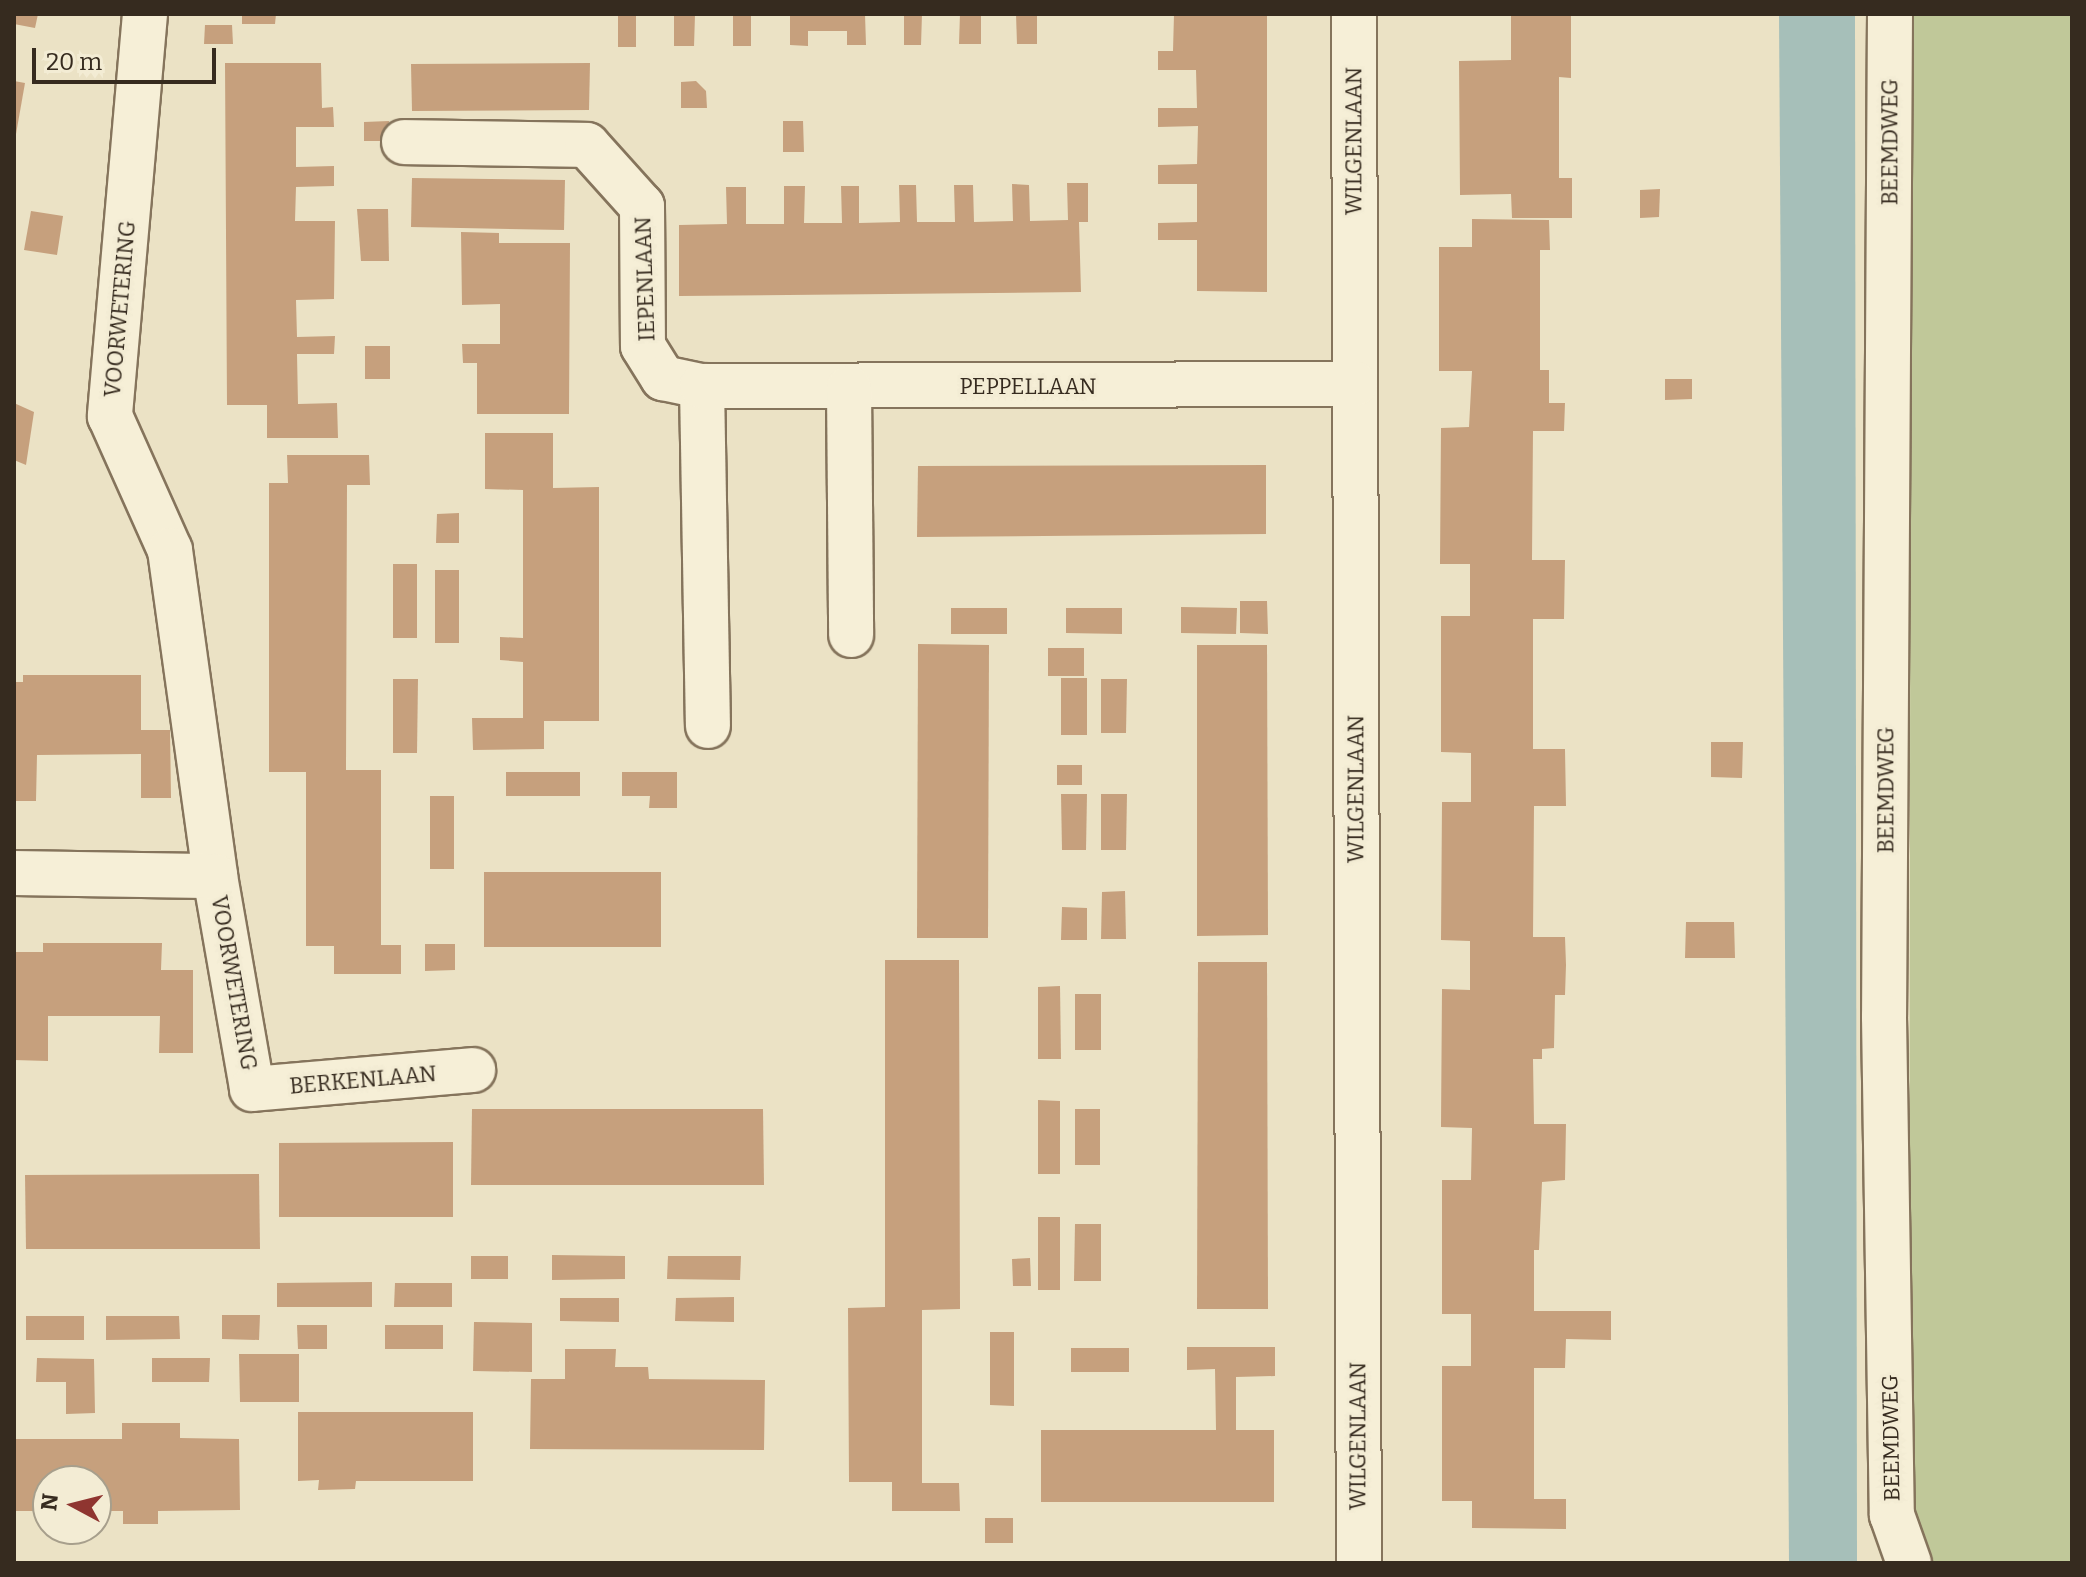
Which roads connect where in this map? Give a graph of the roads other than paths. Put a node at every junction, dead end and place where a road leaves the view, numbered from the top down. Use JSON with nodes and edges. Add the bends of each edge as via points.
{"nodes":[{"id":1,"x":145,"y":14,"type":"edge"},
{"id":2,"x":1354,"y":14,"type":"edge"},
{"id":3,"x":1890,"y":14,"type":"edge"},
{"id":4,"x":404,"y":142,"type":"dead end"},
{"id":5,"x":1355,"y":384,"type":"junction"},
{"id":6,"x":702,"y":386,"type":"junction"},
{"id":7,"x":849,"y":388,"type":"junction"},
{"id":8,"x":851,"y":635,"type":"dead end"},
{"id":9,"x":708,"y":726,"type":"dead end"},
{"id":10,"x":14,"y":873,"type":"edge"},
{"id":11,"x":215,"y":876,"type":"junction"},
{"id":12,"x":473,"y":1070,"type":"dead end"},
{"id":13,"x":252,"y":1089,"type":"joint"},
{"id":14,"x":1359,"y":1563,"type":"edge"},
{"id":15,"x":1909,"y":1563,"type":"edge"}],
"edges":[{"from":1,"to":11,"type":"street","name":"VOORWETERING","via":[[110,416],[170,550]]},
{"from":2,"to":5,"type":"street","name":"WILGENLAAN"},
{"from":3,"to":15,"type":"street","name":"BEEMDWEG","via":[[1884,1017],[1892,1515]]},
{"from":4,"to":6,"type":"street","name":"IEPENLAAN","via":[[587,145],[642,206],[643,346],[663,378]]},
{"from":5,"to":7,"type":"street","name":"PEPPELLAAN"},
{"from":5,"to":14,"type":"street","name":"WILGENLAAN"},
{"from":6,"to":7,"type":"street","name":"PEPPELLAAN"},
{"from":6,"to":9,"type":"street"},
{"from":7,"to":8,"type":"street"},
{"from":10,"to":11,"type":"street","name":"VOORWETERING"},
{"from":11,"to":13,"type":"street","name":"VOORWETERING"},
{"from":12,"to":13,"type":"street","name":"BERKENLAAN"}]}
